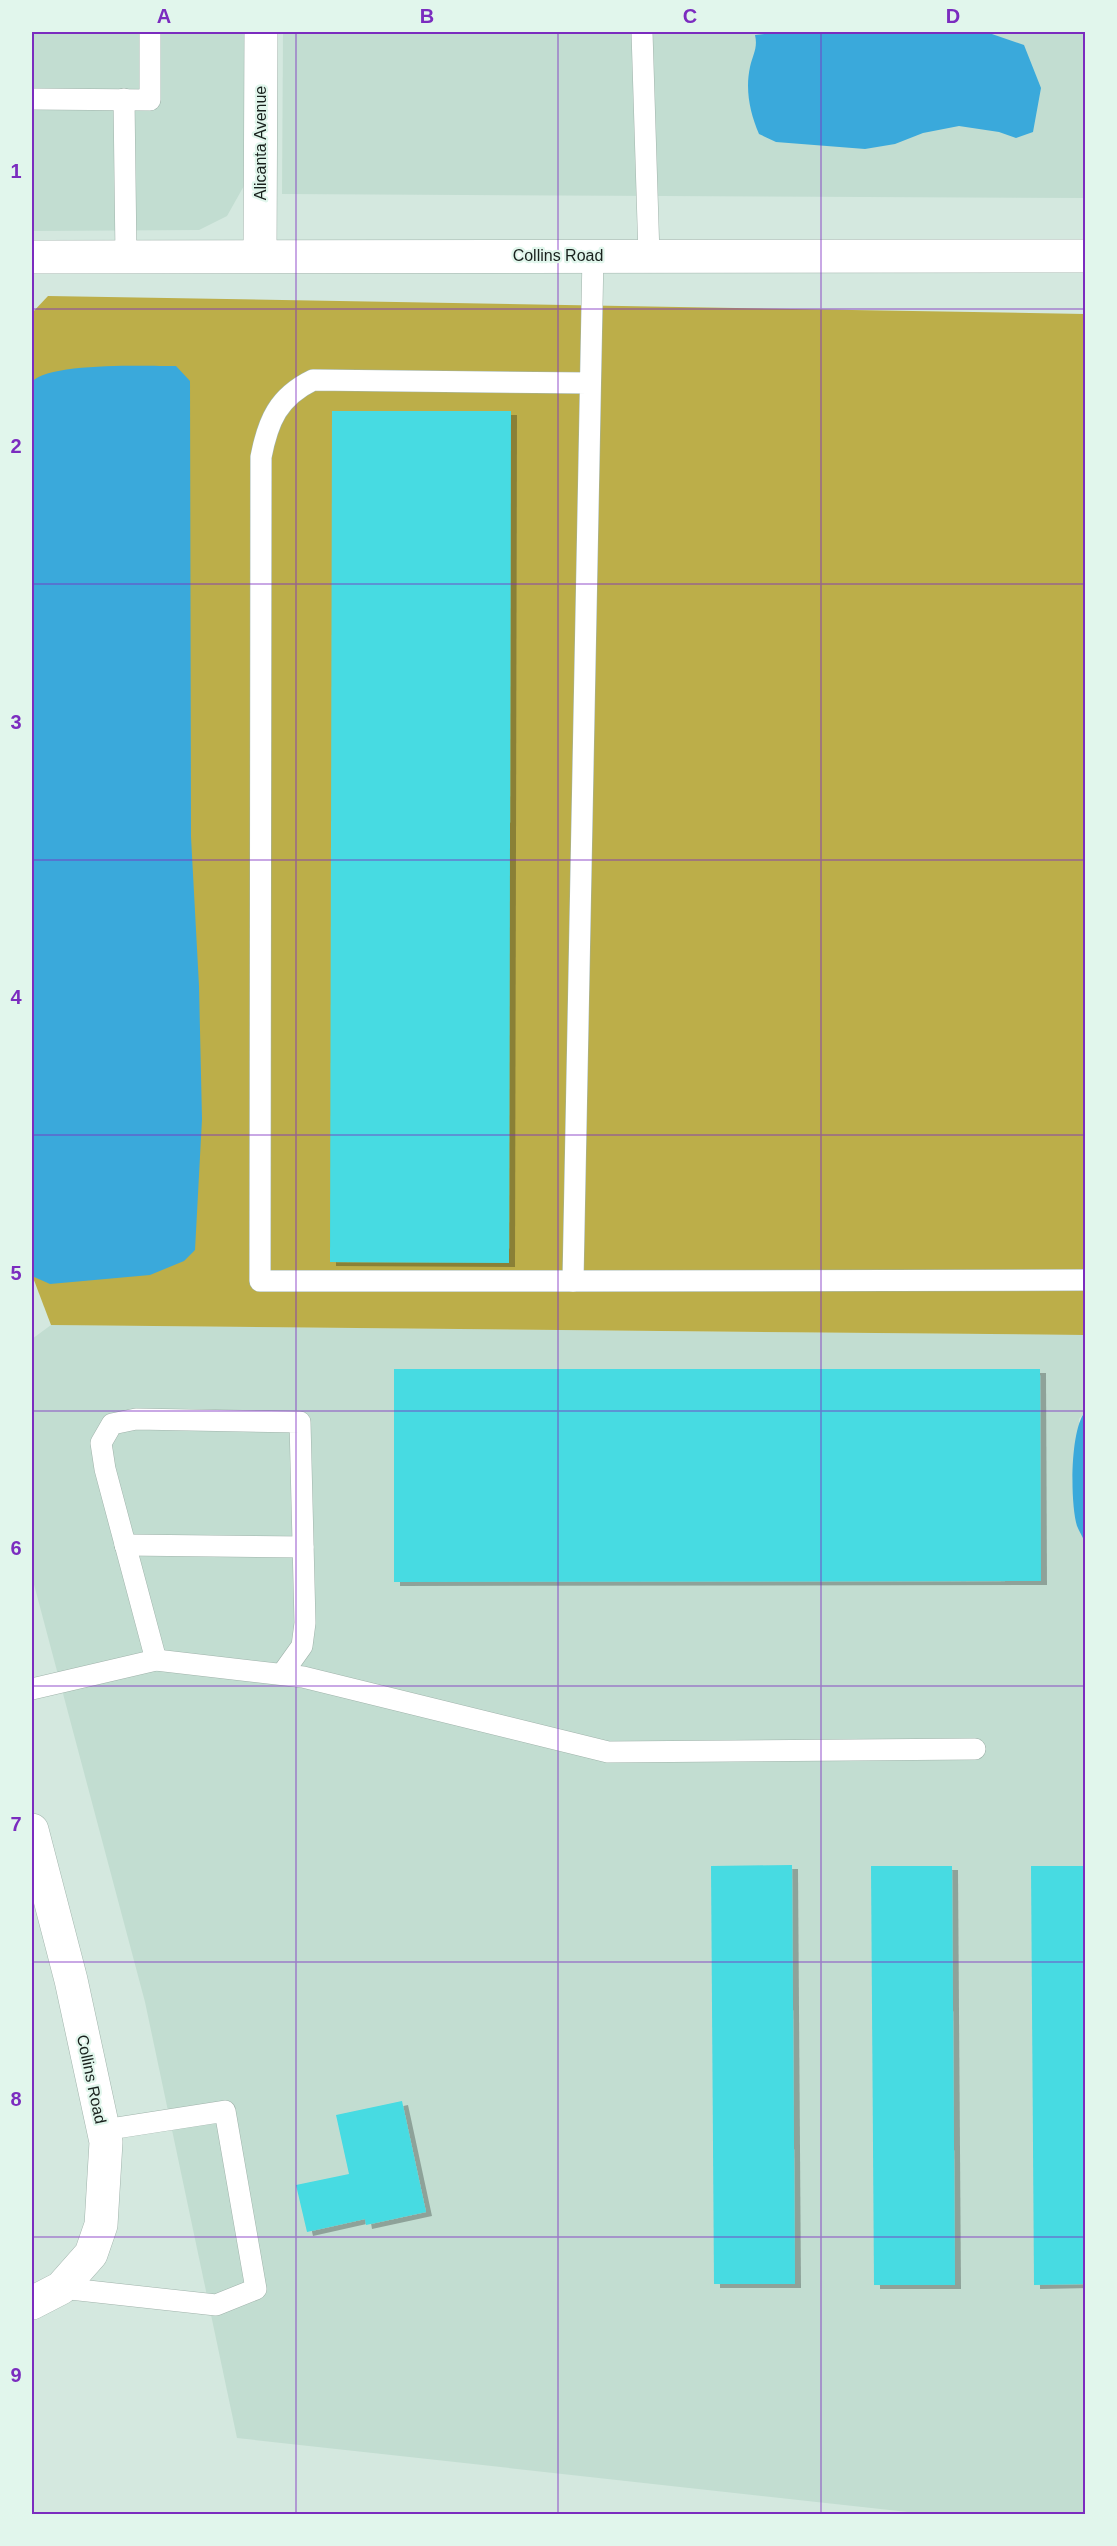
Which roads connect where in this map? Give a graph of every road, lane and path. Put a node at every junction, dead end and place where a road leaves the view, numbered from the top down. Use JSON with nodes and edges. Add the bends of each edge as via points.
{"nodes":[{"id":1,"x":150,"y":32,"type":"edge"},
{"id":2,"x":261,"y":32,"type":"edge"},
{"id":3,"x":642,"y":32,"type":"edge"},
{"id":4,"x":32,"y":99,"type":"edge"},
{"id":5,"x":124,"y":99,"type":"junction"},
{"id":6,"x":260,"y":255,"type":"junction"},
{"id":7,"x":593,"y":255,"type":"junction"},
{"id":8,"x":126,"y":256,"type":"junction"},
{"id":9,"x":649,"y":256,"type":"junction"},
{"id":10,"x":1086,"y":256,"type":"edge"},
{"id":11,"x":32,"y":257,"type":"edge"},
{"id":12,"x":588,"y":383,"type":"junction"},
{"id":13,"x":1086,"y":1280,"type":"edge"},
{"id":14,"x":573,"y":1281,"type":"junction"},
{"id":15,"x":125,"y":1545,"type":"junction"},
{"id":16,"x":303,"y":1547,"type":"junction"},
{"id":17,"x":156,"y":1660,"type":"junction"},
{"id":18,"x":282,"y":1674,"type":"junction"},
{"id":19,"x":32,"y":1689,"type":"edge"},
{"id":20,"x":975,"y":1749,"type":"dead end"},
{"id":21,"x":32,"y":1830,"type":"edge"},
{"id":22,"x":103,"y":2130,"type":"junction"},
{"id":23,"x":61,"y":2288,"type":"junction"},
{"id":24,"x":32,"y":2303,"type":"edge"}],
"edges":[{"from":1,"to":5,"type":"lane","via":[[150,100]]},
{"from":2,"to":6,"type":"street","name":"Alicanta Avenue"},
{"from":3,"to":9,"type":"lane"},
{"from":4,"to":5,"type":"lane"},
{"from":5,"to":8,"type":"lane"},
{"from":6,"to":7,"type":"street","name":"Collins Road"},
{"from":6,"to":8,"type":"street","name":"Collins Road"},
{"from":7,"to":9,"type":"street","name":"Collins Road"},
{"from":7,"to":12,"type":"lane"},
{"from":8,"to":11,"type":"street","name":"Collins Road"},
{"from":9,"to":10,"type":"street","name":"Collins Road"},
{"from":12,"to":14,"type":"lane"},
{"from":12,"to":14,"type":"lane","via":[[313,380],[298,387],[273,414],[261,457],[260,1281]]},
{"from":13,"to":14,"type":"lane"},
{"from":15,"to":16,"type":"lane"},
{"from":15,"to":16,"type":"lane","via":[[100,1443],[112,1424],[136,1419],[300,1422]]},
{"from":15,"to":17,"type":"lane"},
{"from":16,"to":18,"type":"lane","via":[[302,1646]]},
{"from":17,"to":18,"type":"lane"},
{"from":17,"to":19,"type":"lane"},
{"from":18,"to":20,"type":"lane","via":[[608,1752]]},
{"from":21,"to":22,"type":"street","name":"Collins Road","via":[[71,1980]]},
{"from":22,"to":23,"type":"street","name":"Collins Road","via":[[106,2142],[101,2225],[91,2254]]},
{"from":22,"to":23,"type":"lane","via":[[225,2111],[256,2289],[216,2305]]},
{"from":23,"to":24,"type":"street","name":"Collins Road"}]}
